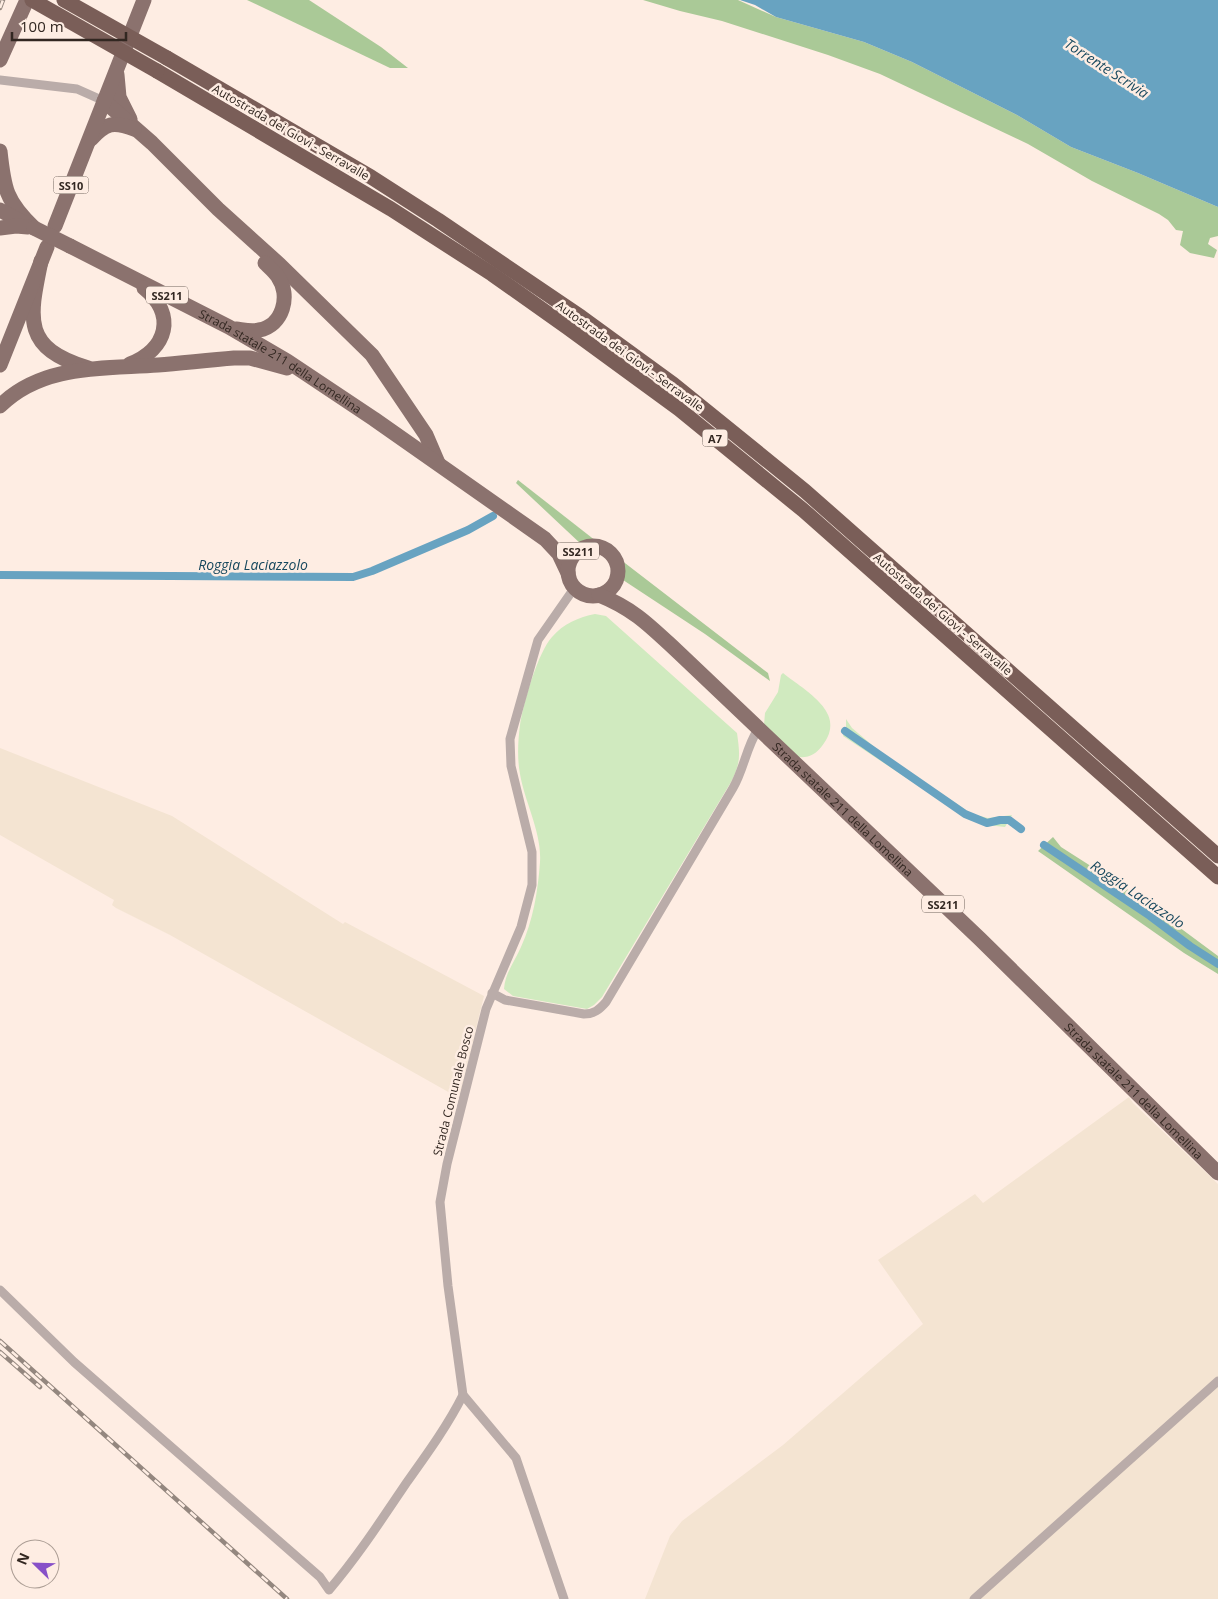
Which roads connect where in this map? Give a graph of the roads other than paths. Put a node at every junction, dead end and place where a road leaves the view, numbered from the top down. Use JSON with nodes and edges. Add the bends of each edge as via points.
{"nodes":[{"id":1,"x":27,"y":0,"type":"edge"},
{"id":2,"x":32,"y":0,"type":"edge"},
{"id":3,"x":64,"y":0,"type":"edge"},
{"id":4,"x":139,"y":2,"type":"edge"},
{"id":5,"x":0,"y":60,"type":"edge"},
{"id":6,"x":117,"y":69,"type":"junction"},
{"id":7,"x":0,"y":80,"type":"edge"},
{"id":8,"x":104,"y":101,"type":"junction"},
{"id":9,"x":136,"y":129,"type":"junction"},
{"id":10,"x":86,"y":144,"type":"junction"},
{"id":11,"x":0,"y":151,"type":"edge"},
{"id":12,"x":218,"y":209,"type":"junction"},
{"id":13,"x":0,"y":210,"type":"edge"},
{"id":14,"x":55,"y":226,"type":"dead end"},
{"id":15,"x":0,"y":228,"type":"edge"},
{"id":16,"x":34,"y":228,"type":"junction"},
{"id":17,"x":47,"y":247,"type":"dead end"},
{"id":18,"x":41,"y":261,"type":"junction"},
{"id":19,"x":121,"y":271,"type":"junction"},
{"id":20,"x":17,"y":320,"type":"junction"},
{"id":21,"x":229,"y":327,"type":"junction"},
{"id":22,"x":0,"y":352,"type":"edge"},
{"id":23,"x":0,"y":365,"type":"edge"},
{"id":24,"x":122,"y":367,"type":"junction"},
{"id":25,"x":92,"y":369,"type":"junction"},
{"id":26,"x":319,"y":381,"type":"junction"},
{"id":27,"x":0,"y":406,"type":"edge"},
{"id":28,"x":438,"y":464,"type":"junction"},
{"id":29,"x":545,"y":539,"type":"junction"},
{"id":30,"x":586,"y":547,"type":"junction"},
{"id":31,"x":568,"y":573,"type":"junction"},
{"id":32,"x":617,"y":577,"type":"junction"},
{"id":33,"x":575,"y":587,"type":"junction"},
{"id":34,"x":599,"y":595,"type":"junction"},
{"id":35,"x":638,"y":615,"type":"junction"},
{"id":36,"x":758,"y":729,"type":"junction"},
{"id":37,"x":1218,"y":856,"type":"edge"},
{"id":38,"x":1218,"y":877,"type":"edge"},
{"id":39,"x":492,"y":993,"type":"junction"},
{"id":40,"x":1218,"y":1173,"type":"edge"},
{"id":41,"x":0,"y":1290,"type":"edge"},
{"id":42,"x":1218,"y":1381,"type":"edge"},
{"id":43,"x":463,"y":1394,"type":"junction"},
{"id":44,"x":564,"y":1599,"type":"edge"},
{"id":45,"x":974,"y":1599,"type":"edge"}],
"edges":[{"from":1,"to":5,"type":"main road"},
{"from":2,"to":38,"type":"highway","name":"Autostrada dei Giovi - Serravalle","number":"A7","bridge":true,"via":[[330,172],[422,229],[492,274],[679,409],[803,510]]},
{"from":3,"to":37,"type":"highway","name":"Autostrada dei Giovi - Serravalle","number":"A7","bridge":true,"via":[[370,177],[581,317],[673,384],[805,491]]},
{"from":4,"to":6,"type":"main road"},
{"from":6,"to":8,"type":"main road"},
{"from":6,"to":9,"type":"main road","via":[[121,104]]},
{"from":7,"to":8,"type":"street","via":[[77,89]]},
{"from":8,"to":9,"type":"main road"},
{"from":8,"to":10,"type":"main road"},
{"from":9,"to":10,"type":"main road","via":[[107,125]]},
{"from":9,"to":12,"type":"main road"},
{"from":10,"to":14,"type":"main road","number":"SS10"},
{"from":11,"to":16,"type":"main road","via":[[8,196]]},
{"from":12,"to":21,"type":"main road","via":[[240,238],[278,277],[285,297],[279,317],[269,327],[253,331]]},
{"from":12,"to":28,"type":"main road","via":[[372,355],[426,435]]},
{"from":13,"to":16,"type":"main road","name":"Strada statale 211 della Lomellina","number":"SS211"},
{"from":15,"to":16,"type":"main road"},
{"from":16,"to":19,"type":"main road","name":"Strada statale 211 della Lomellina","number":"SS211","bridge":true},
{"from":17,"to":18,"type":"main road"},
{"from":18,"to":20,"type":"main road"},
{"from":18,"to":25,"type":"main road","via":[[32,314],[38,336],[61,359]]},
{"from":19,"to":21,"type":"main road","name":"Strada statale 211 della Lomellina","number":"SS211"},
{"from":19,"to":24,"type":"main road","via":[[154,296],[164,324],[162,335],[150,353]]},
{"from":20,"to":22,"type":"main road"},
{"from":20,"to":23,"type":"main road"},
{"from":21,"to":26,"type":"main road","name":"Strada statale 211 della Lomellina","number":"SS211"},
{"from":24,"to":25,"type":"main road"},
{"from":24,"to":26,"type":"main road","via":[[250,358],[286,367]]},
{"from":25,"to":27,"type":"main road","via":[[38,380]]},
{"from":26,"to":28,"type":"main road","name":"Strada statale 211 della Lomellina","number":"SS211"},
{"from":28,"to":29,"type":"main road","name":"Strada statale 211 della Lomellina","number":"SS211"},
{"from":29,"to":30,"type":"main road","name":"Strada statale 211 della Lomellina","number":"SS211"},
{"from":29,"to":31,"type":"main road","name":"Strada statale 211 della Lomellina","number":"SS211","via":[[560,554]]},
{"from":30,"to":31,"type":"main road","number":"SS211","via":[[571,559]]},
{"from":30,"to":32,"type":"main road","name":"Strada statale 211 della Lomellina","number":"SS211","via":[[601,547],[610,552],[616,561]]},
{"from":31,"to":33,"type":"main road","name":"Strada statale 211 della Lomellina","number":"SS211"},
{"from":32,"to":34,"type":"main road","via":[[609,590]]},
{"from":32,"to":35,"type":"main road","name":"Strada statale 211 della Lomellina","number":"SS211"},
{"from":33,"to":34,"type":"main road","name":"Strada statale 211 della Lomellina","number":"SS211","via":[[583,593]]},
{"from":33,"to":39,"type":"street","name":"Strada Comunale Bosco","via":[[538,640],[510,739],[511,766],[532,852],[532,885],[524,917]]},
{"from":34,"to":35,"type":"main road","name":"Strada statale 211 della Lomellina","number":"SS211"},
{"from":35,"to":36,"type":"main road","name":"Strada statale 211 della Lomellina","number":"SS211"},
{"from":36,"to":39,"type":"street","via":[[733,788],[600,1009],[584,1014],[505,1000]]},
{"from":36,"to":40,"type":"main road","name":"Strada statale 211 della Lomellina","number":"SS211","via":[[994,952]]},
{"from":39,"to":43,"type":"street","name":"Strada Comunale Bosco","via":[[440,1202]]},
{"from":41,"to":43,"type":"street","via":[[74,1362],[320,1577],[329,1590],[427,1454]]},
{"from":42,"to":45,"type":"street"},
{"from":43,"to":44,"type":"street","via":[[516,1458]]}]}
